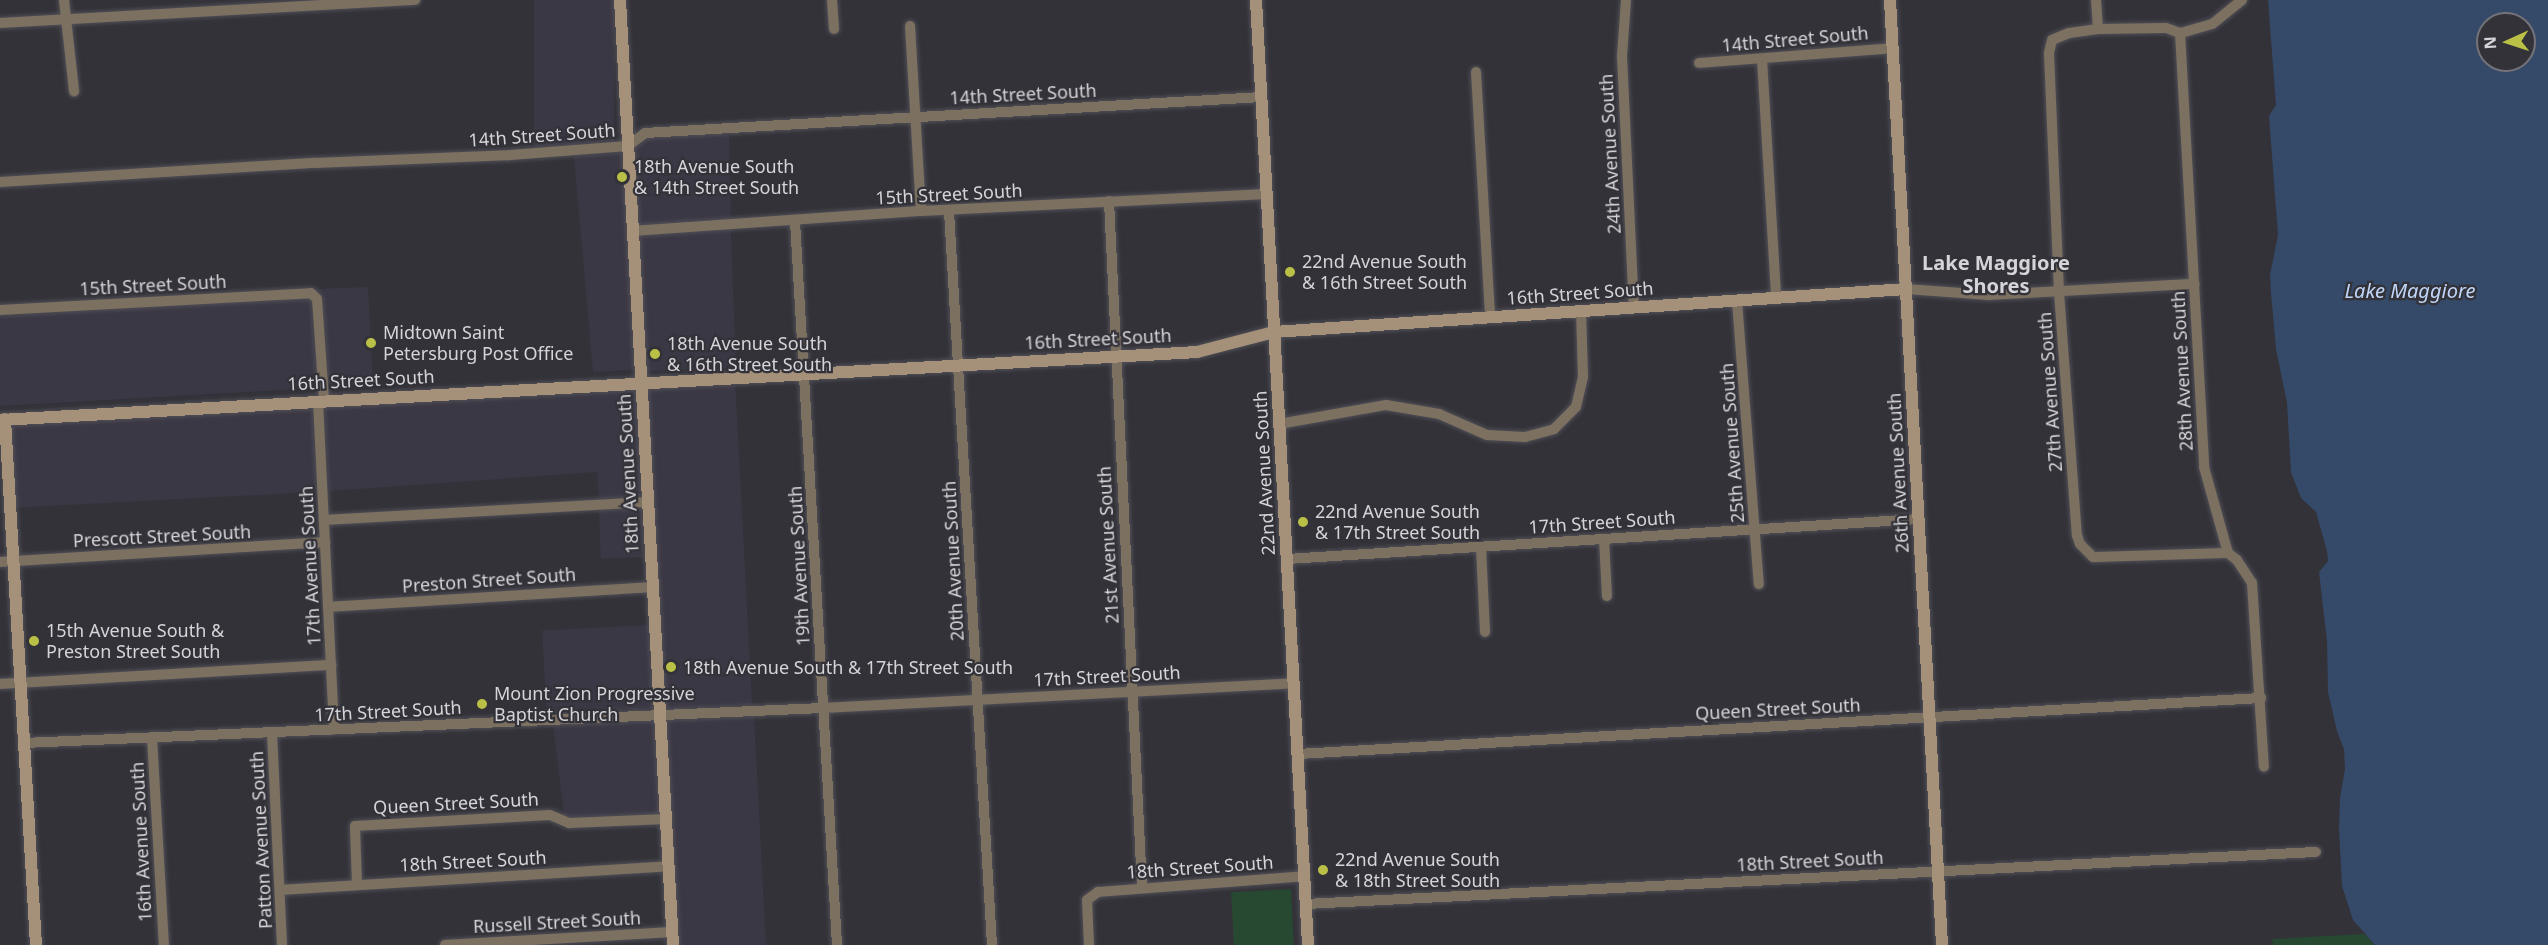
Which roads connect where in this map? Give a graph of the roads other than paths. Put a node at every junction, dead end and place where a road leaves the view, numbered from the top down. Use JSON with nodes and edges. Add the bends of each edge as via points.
{"nodes":[{"id":1,"x":64,"y":0,"type":"edge"},
{"id":2,"x":415,"y":0,"type":"edge"},
{"id":3,"x":620,"y":0,"type":"edge"},
{"id":4,"x":832,"y":0,"type":"edge"},
{"id":5,"x":1256,"y":0,"type":"edge"},
{"id":6,"x":1626,"y":0,"type":"edge"},
{"id":7,"x":1890,"y":0,"type":"edge"},
{"id":8,"x":2096,"y":0,"type":"edge"},
{"id":9,"x":2242,"y":0,"type":"edge"},
{"id":10,"x":65,"y":20,"type":"junction"},
{"id":11,"x":0,"y":23,"type":"edge"},
{"id":12,"x":910,"y":26,"type":"dead end"},
{"id":13,"x":834,"y":29,"type":"dead end"},
{"id":14,"x":2098,"y":29,"type":"junction"},
{"id":15,"x":2180,"y":33,"type":"junction"},
{"id":16,"x":1893,"y":48,"type":"junction"},
{"id":17,"x":1762,"y":59,"type":"junction"},
{"id":18,"x":1699,"y":63,"type":"dead end"},
{"id":19,"x":1476,"y":72,"type":"dead end"},
{"id":20,"x":74,"y":91,"type":"dead end"},
{"id":21,"x":1261,"y":97,"type":"junction"},
{"id":22,"x":916,"y":116,"type":"junction"},
{"id":23,"x":628,"y":146,"type":"junction"},
{"id":24,"x":0,"y":182,"type":"edge"},
{"id":25,"x":1267,"y":194,"type":"junction"},
{"id":26,"x":1109,"y":201,"type":"junction"},
{"id":27,"x":921,"y":211,"type":"junction"},
{"id":28,"x":950,"y":211,"type":"junction"},
{"id":29,"x":795,"y":221,"type":"junction"},
{"id":30,"x":633,"y":231,"type":"junction"},
{"id":31,"x":2195,"y":284,"type":"junction"},
{"id":32,"x":1906,"y":289,"type":"junction"},
{"id":33,"x":2059,"y":292,"type":"junction"},
{"id":34,"x":307,"y":293,"type":"joint"},
{"id":35,"x":1776,"y":298,"type":"junction"},
{"id":36,"x":1737,"y":301,"type":"junction"},
{"id":37,"x":1634,"y":307,"type":"junction"},
{"id":38,"x":0,"y":310,"type":"edge"},
{"id":39,"x":1581,"y":311,"type":"junction"},
{"id":40,"x":1491,"y":317,"type":"junction"},
{"id":41,"x":1274,"y":332,"type":"junction"},
{"id":42,"x":1116,"y":356,"type":"junction"},
{"id":43,"x":959,"y":365,"type":"junction"},
{"id":44,"x":804,"y":373,"type":"junction"},
{"id":45,"x":641,"y":383,"type":"junction"},
{"id":46,"x":321,"y":400,"type":"junction"},
{"id":47,"x":2,"y":419,"type":"edge"},
{"id":48,"x":1280,"y":424,"type":"junction"},
{"id":49,"x":647,"y":502,"type":"junction"},
{"id":50,"x":1919,"y":519,"type":"junction"},
{"id":51,"x":324,"y":520,"type":"junction"},
{"id":52,"x":1755,"y":529,"type":"junction"},
{"id":53,"x":1604,"y":539,"type":"junction"},
{"id":54,"x":325,"y":542,"type":"junction"},
{"id":55,"x":1481,"y":547,"type":"junction"},
{"id":56,"x":2228,"y":554,"type":"junction"},
{"id":57,"x":1287,"y":559,"type":"junction"},
{"id":58,"x":6,"y":562,"type":"edge"},
{"id":59,"x":1759,"y":584,"type":"dead end"},
{"id":60,"x":652,"y":587,"type":"junction"},
{"id":61,"x":1607,"y":596,"type":"dead end"},
{"id":62,"x":328,"y":607,"type":"junction"},
{"id":63,"x":1485,"y":632,"type":"dead end"},
{"id":64,"x":331,"y":665,"type":"junction"},
{"id":65,"x":1294,"y":682,"type":"junction"},
{"id":66,"x":20,"y":683,"type":"junction"},
{"id":67,"x":0,"y":684,"type":"edge"},
{"id":68,"x":1132,"y":691,"type":"junction"},
{"id":69,"x":2261,"y":698,"type":"junction"},
{"id":70,"x":977,"y":700,"type":"junction"},
{"id":71,"x":823,"y":708,"type":"junction"},
{"id":72,"x":660,"y":714,"type":"junction"},
{"id":73,"x":1930,"y":716,"type":"junction"},
{"id":74,"x":334,"y":730,"type":"junction"},
{"id":75,"x":272,"y":733,"type":"junction"},
{"id":76,"x":152,"y":738,"type":"junction"},
{"id":77,"x":24,"y":743,"type":"junction"},
{"id":78,"x":1298,"y":754,"type":"junction"},
{"id":79,"x":2264,"y":767,"type":"dead end"},
{"id":80,"x":666,"y":819,"type":"junction"},
{"id":81,"x":2316,"y":852,"type":"dead end"},
{"id":82,"x":668,"y":866,"type":"junction"},
{"id":83,"x":1938,"y":870,"type":"junction"},
{"id":84,"x":1305,"y":876,"type":"junction"},
{"id":85,"x":357,"y":884,"type":"junction"},
{"id":86,"x":1142,"y":888,"type":"junction"},
{"id":87,"x":280,"y":890,"type":"junction"},
{"id":88,"x":1306,"y":904,"type":"junction"},
{"id":89,"x":672,"y":939,"type":"edge"},
{"id":90,"x":36,"y":945,"type":"edge"},
{"id":91,"x":164,"y":945,"type":"edge"},
{"id":92,"x":282,"y":945,"type":"edge"},
{"id":93,"x":445,"y":945,"type":"edge"},
{"id":94,"x":837,"y":945,"type":"edge"},
{"id":95,"x":992,"y":945,"type":"edge"},
{"id":96,"x":1089,"y":945,"type":"edge"},
{"id":97,"x":1308,"y":945,"type":"edge"},
{"id":98,"x":1942,"y":945,"type":"edge"}],
"edges":[{"from":1,"to":10,"type":"street"},
{"from":2,"to":10,"type":"street"},
{"from":3,"to":23,"type":"street","name":"18th Avenue South"},
{"from":4,"to":13,"type":"street"},
{"from":5,"to":21,"type":"street","name":"22nd Avenue South"},
{"from":6,"to":37,"type":"street","name":"24th Avenue South","via":[[1622,56]]},
{"from":7,"to":16,"type":"street","name":"26th Avenue South"},
{"from":8,"to":14,"type":"street"},
{"from":9,"to":15,"type":"street","via":[[2212,24]]},
{"from":10,"to":11,"type":"street"},
{"from":10,"to":20,"type":"street"},
{"from":12,"to":22,"type":"street"},
{"from":14,"to":15,"type":"street","via":[[2166,28]]},
{"from":14,"to":33,"type":"street","name":"27th Avenue South","via":[[2052,40],[2049,53]]},
{"from":15,"to":31,"type":"street","name":"28th Avenue South"},
{"from":16,"to":17,"type":"street","name":"14th Street South"},
{"from":16,"to":32,"type":"street","name":"26th Avenue South"},
{"from":17,"to":18,"type":"street","name":"14th Street South"},
{"from":17,"to":35,"type":"street"},
{"from":19,"to":40,"type":"street"},
{"from":21,"to":22,"type":"street","name":"14th Street South"},
{"from":21,"to":25,"type":"street","name":"22nd Avenue South"},
{"from":22,"to":23,"type":"street","name":"14th Street South","via":[[645,133]]},
{"from":22,"to":27,"type":"street"},
{"from":23,"to":24,"type":"street","name":"14th Street South"},
{"from":23,"to":30,"type":"street","name":"18th Avenue South"},
{"from":25,"to":26,"type":"street","name":"15th Street South"},
{"from":25,"to":41,"type":"street","name":"22nd Avenue South"},
{"from":26,"to":28,"type":"street","name":"15th Street South"},
{"from":26,"to":42,"type":"street","name":"21st Avenue South"},
{"from":27,"to":28,"type":"street","name":"15th Street South"},
{"from":27,"to":29,"type":"street","name":"15th Street South"},
{"from":28,"to":43,"type":"street","name":"20th Avenue South"},
{"from":29,"to":30,"type":"street","name":"15th Street South"},
{"from":29,"to":44,"type":"street","name":"19th Avenue South"},
{"from":30,"to":45,"type":"street","name":"18th Avenue South"},
{"from":31,"to":33,"type":"street","name":"16th Street South"},
{"from":31,"to":56,"type":"street","name":"28th Avenue South","via":[[2204,467]]},
{"from":32,"to":33,"type":"street","name":"16th Street South","via":[[1989,295]]},
{"from":32,"to":35,"type":"street","name":"16th Street South"},
{"from":32,"to":50,"type":"street","name":"26th Avenue South"},
{"from":33,"to":56,"type":"street","name":"27th Avenue South","via":[[2080,544],[2092,557]]},
{"from":34,"to":38,"type":"street","name":"15th Street South"},
{"from":34,"to":46,"type":"street","name":"17th Avenue South","via":[[317,299]]},
{"from":35,"to":36,"type":"street","name":"16th Street South"},
{"from":36,"to":37,"type":"street","name":"16th Street South"},
{"from":36,"to":52,"type":"street","name":"25th Avenue South"},
{"from":37,"to":39,"type":"street","name":"16th Street South"},
{"from":39,"to":40,"type":"street","name":"16th Street South"},
{"from":39,"to":48,"type":"street","via":[[1583,377],[1576,407],[1554,429],[1525,436],[1487,435],[1439,414],[1386,405]]},
{"from":40,"to":41,"type":"street","name":"16th Street South"},
{"from":41,"to":42,"type":"street","name":"16th Street South","via":[[1197,352]]},
{"from":41,"to":48,"type":"street","name":"22nd Avenue South"},
{"from":42,"to":43,"type":"street","name":"16th Street South"},
{"from":42,"to":68,"type":"street","name":"21st Avenue South"},
{"from":43,"to":44,"type":"street","name":"16th Street South"},
{"from":43,"to":70,"type":"street","name":"20th Avenue South"},
{"from":44,"to":45,"type":"street","name":"16th Street South"},
{"from":44,"to":71,"type":"street","name":"19th Avenue South"},
{"from":45,"to":46,"type":"street","name":"16th Street South"},
{"from":45,"to":49,"type":"street","name":"18th Avenue South"},
{"from":46,"to":47,"type":"street","name":"16th Street South"},
{"from":46,"to":51,"type":"street","name":"17th Avenue South"},
{"from":47,"to":58,"type":"street"},
{"from":48,"to":57,"type":"street","name":"22nd Avenue South"},
{"from":49,"to":51,"type":"street"},
{"from":49,"to":60,"type":"street","name":"18th Avenue South"},
{"from":50,"to":52,"type":"street","name":"17th Street South"},
{"from":50,"to":73,"type":"street","name":"26th Avenue South"},
{"from":51,"to":54,"type":"street","name":"17th Avenue South"},
{"from":52,"to":53,"type":"street","name":"17th Street South"},
{"from":52,"to":59,"type":"street","name":"25th Avenue South"},
{"from":53,"to":55,"type":"street","name":"17th Street South"},
{"from":53,"to":61,"type":"street"},
{"from":54,"to":58,"type":"street","name":"Prescott Street South"},
{"from":54,"to":62,"type":"street","name":"17th Avenue South"},
{"from":55,"to":57,"type":"street","name":"17th Street South"},
{"from":55,"to":63,"type":"street"},
{"from":56,"to":69,"type":"street","name":"28th Avenue South","via":[[2237,560],[2252,583]]},
{"from":57,"to":65,"type":"street","name":"22nd Avenue South"},
{"from":58,"to":66,"type":"street"},
{"from":60,"to":62,"type":"street","name":"Preston Street South"},
{"from":60,"to":72,"type":"street","name":"18th Avenue South"},
{"from":62,"to":64,"type":"street","name":"17th Avenue South"},
{"from":64,"to":66,"type":"street"},
{"from":64,"to":74,"type":"street","name":"17th Avenue South"},
{"from":65,"to":68,"type":"street","name":"17th Street South"},
{"from":65,"to":78,"type":"street","name":"22nd Avenue South"},
{"from":66,"to":67,"type":"street"},
{"from":66,"to":77,"type":"street"},
{"from":68,"to":70,"type":"street","name":"17th Street South"},
{"from":68,"to":86,"type":"street","name":"21st Avenue South"},
{"from":69,"to":73,"type":"street","name":"Queen Street South"},
{"from":69,"to":79,"type":"street","name":"28th Avenue South"},
{"from":70,"to":71,"type":"street","name":"17th Street South"},
{"from":70,"to":95,"type":"street","name":"20th Avenue South"},
{"from":71,"to":72,"type":"street","name":"17th Street South"},
{"from":71,"to":94,"type":"street","name":"19th Avenue South"},
{"from":72,"to":74,"type":"street","name":"17th Street South"},
{"from":72,"to":80,"type":"street","name":"18th Avenue South"},
{"from":73,"to":78,"type":"street","name":"Queen Street South"},
{"from":73,"to":83,"type":"street","name":"26th Avenue South"},
{"from":74,"to":75,"type":"street","name":"17th Street South"},
{"from":75,"to":76,"type":"street","name":"17th Street South"},
{"from":75,"to":87,"type":"street","name":"Patton Avenue South"},
{"from":76,"to":77,"type":"street","name":"17th Street South"},
{"from":76,"to":91,"type":"street","name":"16th Avenue South"},
{"from":77,"to":90,"type":"street"},
{"from":78,"to":84,"type":"street","name":"22nd Avenue South"},
{"from":80,"to":82,"type":"street","name":"18th Avenue South"},
{"from":80,"to":85,"type":"street","name":"Queen Street South","via":[[569,823],[550,815],[355,826]]},
{"from":81,"to":83,"type":"street","name":"18th Street South"},
{"from":82,"to":85,"type":"street","name":"18th Street South"},
{"from":82,"to":89,"type":"street","name":"18th Avenue South"},
{"from":83,"to":88,"type":"street","name":"18th Street South"},
{"from":83,"to":98,"type":"street","name":"26th Avenue South"},
{"from":84,"to":86,"type":"street","name":"18th Street South"},
{"from":84,"to":88,"type":"street","name":"22nd Avenue South"},
{"from":85,"to":87,"type":"street","name":"18th Street South"},
{"from":86,"to":96,"type":"street","name":"18th Street South","via":[[1098,892],[1087,900]]},
{"from":87,"to":92,"type":"street","name":"Patton Avenue South"},
{"from":88,"to":97,"type":"street","name":"22nd Avenue South"},
{"from":89,"to":93,"type":"street","name":"Russell Street South"}]}
